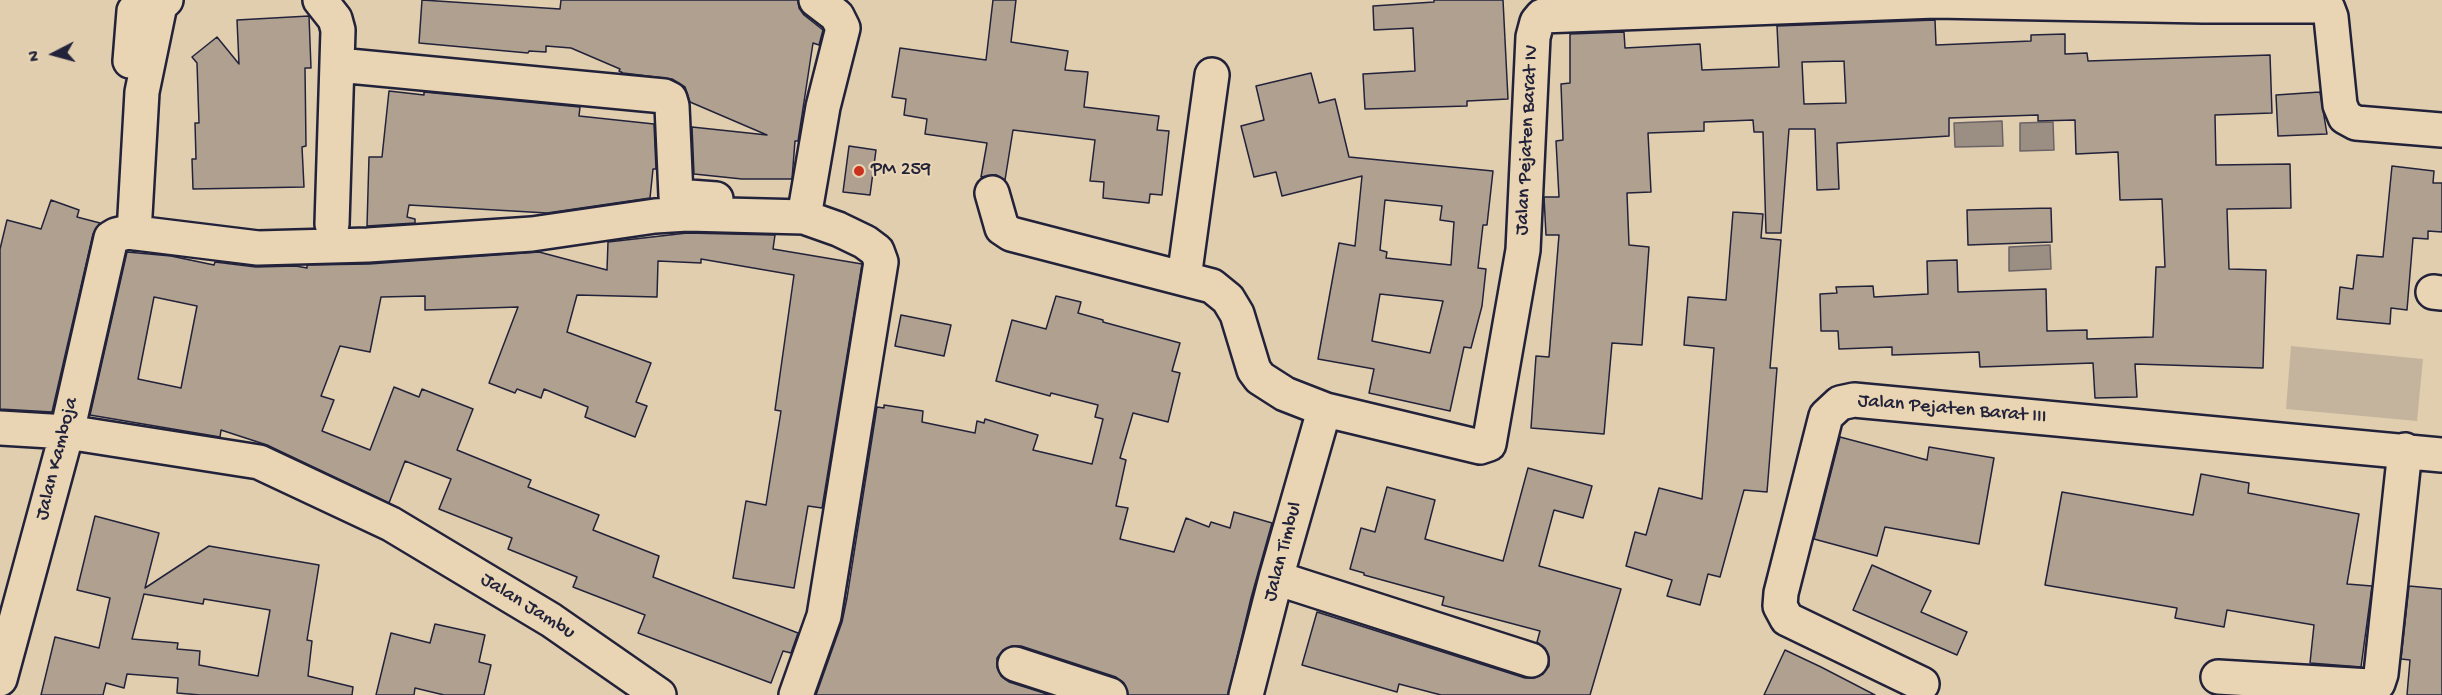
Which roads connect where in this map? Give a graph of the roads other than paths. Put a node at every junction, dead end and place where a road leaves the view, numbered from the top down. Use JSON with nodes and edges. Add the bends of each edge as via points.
{"nodes":[{"id":1,"x":166,"y":0,"type":"edge"},
{"id":2,"x":320,"y":0,"type":"edge"},
{"id":3,"x":816,"y":0,"type":"edge"},
{"id":4,"x":1935,"y":1,"type":"edge"},
{"id":5,"x":2129,"y":2,"type":"edge"},
{"id":6,"x":2266,"y":3,"type":"edge"},
{"id":7,"x":1602,"y":6,"type":"edge"},
{"id":8,"x":1534,"y":11,"type":"edge"},
{"id":9,"x":134,"y":12,"type":"dead end"},
{"id":10,"x":339,"y":65,"type":"junction"},
{"id":11,"x":1212,"y":75,"type":"dead end"},
{"id":12,"x":2442,"y":130,"type":"edge"},
{"id":13,"x":992,"y":193,"type":"dead end"},
{"id":14,"x":805,"y":211,"type":"junction"},
{"id":15,"x":332,"y":224,"type":"dead end"},
{"id":16,"x":122,"y":235,"type":"junction"},
{"id":17,"x":1184,"y":278,"type":"junction"},
{"id":18,"x":1326,"y":410,"type":"junction"},
{"id":19,"x":0,"y":428,"type":"edge"},
{"id":20,"x":67,"y":432,"type":"junction"},
{"id":21,"x":2405,"y":450,"type":"junction"},
{"id":22,"x":2442,"y":454,"type":"edge"},
{"id":23,"x":1276,"y":578,"type":"junction"},
{"id":24,"x":1532,"y":660,"type":"dead end"},
{"id":25,"x":1015,"y":664,"type":"dead end"},
{"id":26,"x":2218,"y":677,"type":"dead end"},
{"id":27,"x":0,"y":679,"type":"edge"},
{"id":28,"x":1922,"y":684,"type":"dead end"},
{"id":29,"x":659,"y":695,"type":"edge"},
{"id":30,"x":796,"y":695,"type":"edge"},
{"id":31,"x":1110,"y":695,"type":"edge"},
{"id":32,"x":1246,"y":695,"type":"edge"}],
"edges":[{"from":1,"to":16,"type":"street","via":[[160,5],[142,92]]},
{"from":2,"to":10,"type":"street","via":[[338,30]]},
{"from":3,"to":14,"type":"street","via":[[837,16],[843,28],[823,107]]},
{"from":4,"to":5,"type":"street","name":"Jalan Pejaten Barat IV"},
{"from":4,"to":7,"type":"street","name":"Jalan Pejaten Barat IV"},
{"from":5,"to":6,"type":"street","name":"Jalan Pejaten Barat IV"},
{"from":6,"to":12,"type":"street","name":"Jalan Pejaten Barat IV","via":[[2328,9],[2340,105],[2345,117],[2356,123]]},
{"from":7,"to":8,"type":"street","name":"Jalan Pejaten Barat IV","via":[[1542,16]]},
{"from":8,"to":18,"type":"street","name":"Jalan Pejaten Barat IV","via":[[1523,250],[1489,444],[1480,447]]},
{"from":9,"to":16,"type":"street"},
{"from":10,"to":14,"type":"street","via":[[664,96],[672,106],[675,196]]},
{"from":10,"to":15,"type":"street"},
{"from":11,"to":17,"type":"street"},
{"from":13,"to":17,"type":"street","via":[[1002,228],[1011,234]]},
{"from":14,"to":16,"type":"street","via":[[655,216],[532,234],[258,249]]},
{"from":14,"to":30,"type":"street","via":[[865,242],[877,251],[881,262],[824,616]]},
{"from":16,"to":20,"type":"street","name":"Jalan Kamboja"},
{"from":17,"to":18,"type":"street","via":[[1212,286],[1228,299],[1237,314],[1251,364],[1260,378],[1285,394]]},
{"from":18,"to":23,"type":"street","name":"Jalan Timbul"},
{"from":19,"to":20,"type":"street","name":"Jalan Jambu"},
{"from":20,"to":27,"type":"street","name":"Jalan Kamboja"},
{"from":20,"to":29,"type":"street","name":"Jalan Jambu","via":[[259,462],[391,524],[551,620]]},
{"from":21,"to":22,"type":"street","name":"Jalan Pejaten Barat III"},
{"from":21,"to":26,"type":"street","via":[[2378,683],[2370,686]]},
{"from":21,"to":28,"type":"street","name":"Jalan Pejaten Barat III","via":[[1854,400],[1840,403],[1826,416],[1780,606],[1787,619]]},
{"from":23,"to":24,"type":"street"},
{"from":23,"to":32,"type":"street","name":"Jalan Timbul"},
{"from":25,"to":31,"type":"street"}]}
